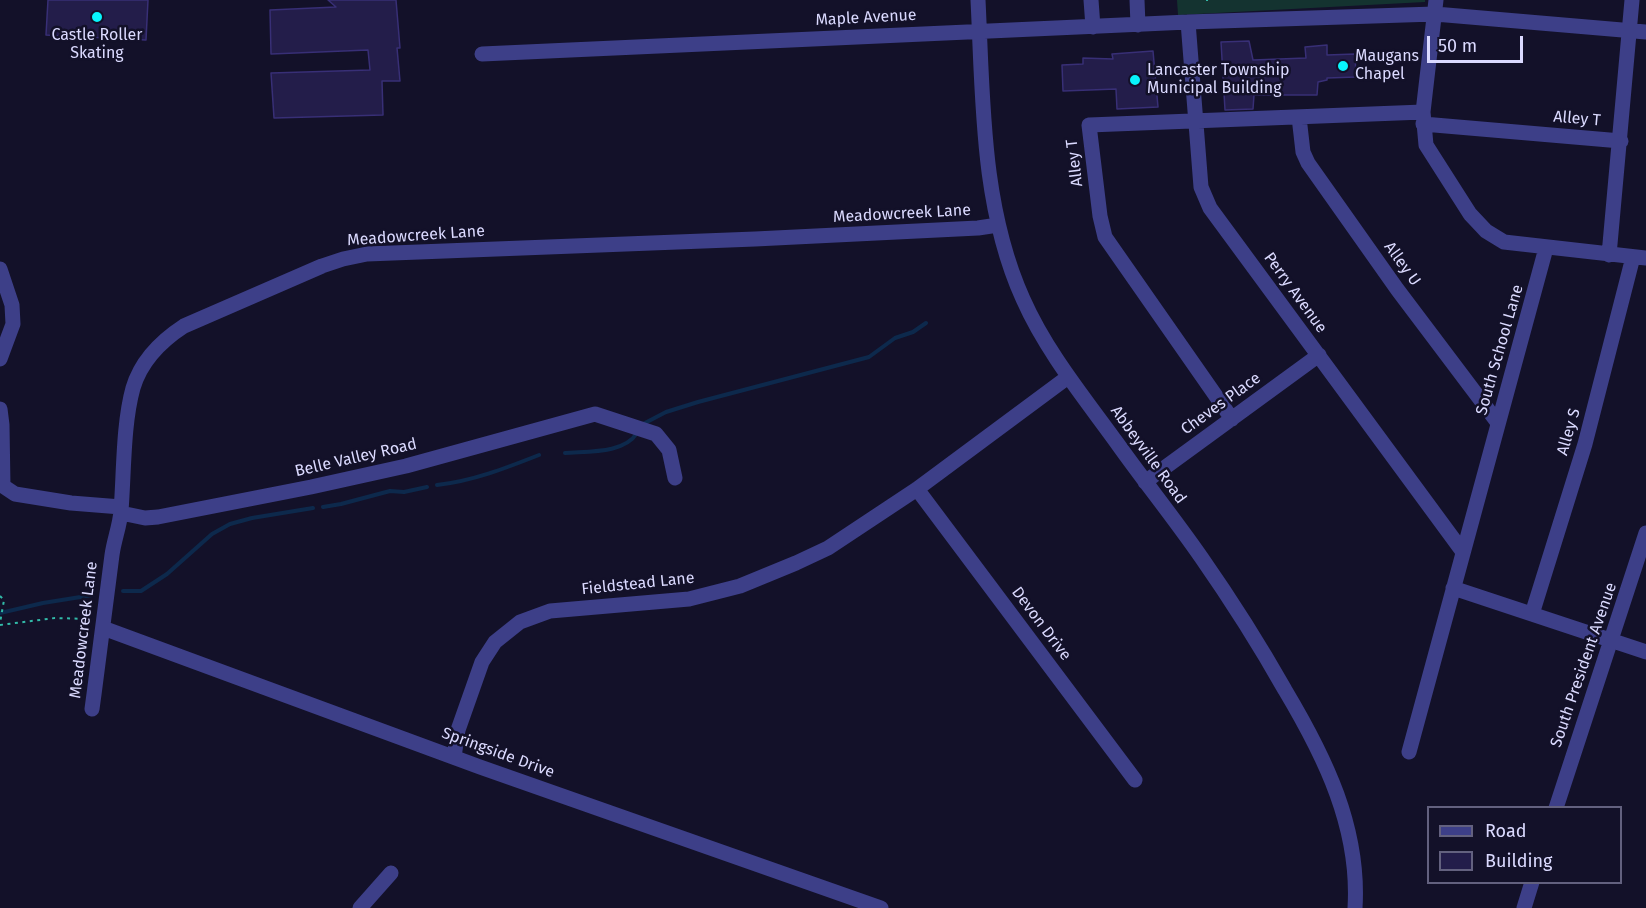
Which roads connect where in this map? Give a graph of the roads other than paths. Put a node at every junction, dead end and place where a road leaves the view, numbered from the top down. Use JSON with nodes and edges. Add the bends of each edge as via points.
{"nodes":[{"id":1,"x":978,"y":0,"type":"edge"},
{"id":2,"x":1091,"y":0,"type":"edge"},
{"id":3,"x":1137,"y":0,"type":"edge"},
{"id":4,"x":1632,"y":0,"type":"edge"},
{"id":5,"x":1435,"y":7,"type":"edge"},
{"id":6,"x":1188,"y":22,"type":"junction"},
{"id":7,"x":1138,"y":25,"type":"junction"},
{"id":8,"x":1093,"y":27,"type":"junction"},
{"id":9,"x":979,"y":31,"type":"junction"},
{"id":10,"x":1630,"y":31,"type":"junction"},
{"id":11,"x":1646,"y":32,"type":"edge"},
{"id":12,"x":482,"y":54,"type":"dead end"},
{"id":13,"x":1299,"y":117,"type":"junction"},
{"id":14,"x":1423,"y":118,"type":"junction"},
{"id":15,"x":1195,"y":122,"type":"junction"},
{"id":16,"x":1621,"y":141,"type":"junction"},
{"id":17,"x":998,"y":225,"type":"junction"},
{"id":18,"x":1546,"y":248,"type":"junction"},
{"id":19,"x":1610,"y":255,"type":"junction"},
{"id":20,"x":1640,"y":257,"type":"edge"},
{"id":21,"x":0,"y":269,"type":"edge"},
{"id":22,"x":1319,"y":356,"type":"junction"},
{"id":23,"x":0,"y":359,"type":"edge"},
{"id":24,"x":1068,"y":376,"type":"junction"},
{"id":25,"x":0,"y":409,"type":"edge"},
{"id":26,"x":1232,"y":418,"type":"junction"},
{"id":27,"x":1498,"y":423,"type":"junction"},
{"id":28,"x":675,"y":478,"type":"dead end"},
{"id":29,"x":1145,"y":482,"type":"junction"},
{"id":30,"x":917,"y":489,"type":"junction"},
{"id":31,"x":121,"y":510,"type":"junction"},
{"id":32,"x":1646,"y":533,"type":"edge"},
{"id":33,"x":1463,"y":552,"type":"junction"},
{"id":34,"x":1453,"y":588,"type":"junction"},
{"id":35,"x":1532,"y":614,"type":"junction"},
{"id":36,"x":103,"y":628,"type":"junction"},
{"id":37,"x":1611,"y":640,"type":"junction"},
{"id":38,"x":1646,"y":652,"type":"edge"},
{"id":39,"x":92,"y":709,"type":"dead end"},
{"id":40,"x":1409,"y":752,"type":"dead end"},
{"id":41,"x":454,"y":757,"type":"junction"},
{"id":42,"x":1135,"y":780,"type":"dead end"},
{"id":43,"x":1556,"y":806,"type":"edge"},
{"id":44,"x":391,"y":873,"type":"dead end"},
{"id":45,"x":1532,"y":884,"type":"edge"},
{"id":46,"x":360,"y":908,"type":"edge"},
{"id":47,"x":881,"y":908,"type":"edge"},
{"id":48,"x":1355,"y":908,"type":"edge"},
{"id":49,"x":1524,"y":908,"type":"edge"}],
"edges":[{"from":1,"to":9,"type":"street","name":"Abbeyville Road"},
{"from":2,"to":8,"type":"street"},
{"from":3,"to":7,"type":"street"},
{"from":4,"to":10,"type":"street"},
{"from":5,"to":6,"type":"street","name":"Maple Avenue"},
{"from":5,"to":10,"type":"street","name":"Maple Avenue"},
{"from":5,"to":14,"type":"street"},
{"from":6,"to":7,"type":"street","name":"Maple Avenue"},
{"from":6,"to":15,"type":"street","name":"Perry Avenue"},
{"from":7,"to":8,"type":"street","name":"Maple Avenue"},
{"from":8,"to":9,"type":"street","name":"Maple Avenue"},
{"from":9,"to":12,"type":"street","name":"Maple Avenue"},
{"from":9,"to":17,"type":"street","name":"Abbeyville Road","via":[[985,133]]},
{"from":10,"to":11,"type":"street","name":"Maple Avenue"},
{"from":10,"to":16,"type":"street"},
{"from":13,"to":14,"type":"street","name":"Alley T"},
{"from":13,"to":15,"type":"street","name":"Alley T"},
{"from":13,"to":27,"type":"street","name":"Alley U","via":[[1308,163]]},
{"from":14,"to":16,"type":"street","name":"Alley T"},
{"from":14,"to":18,"type":"street","via":[[1426,145],[1470,214],[1486,231],[1504,242]]},
{"from":15,"to":22,"type":"street","name":"Perry Avenue","via":[[1201,188],[1210,208]]},
{"from":15,"to":26,"type":"street","name":"Alley T","via":[[1089,125],[1105,237]]},
{"from":16,"to":19,"type":"street"},
{"from":17,"to":24,"type":"street","name":"Abbeyville Road","via":[[1023,299]]},
{"from":17,"to":31,"type":"street","name":"Meadowcreek Lane","via":[[367,254],[322,266],[184,326],[155,349],[133,388]]},
{"from":18,"to":19,"type":"street"},
{"from":18,"to":27,"type":"street","name":"South School Lane"},
{"from":19,"to":20,"type":"street"},
{"from":20,"to":35,"type":"street","name":"Alley S"},
{"from":21,"to":23,"type":"street","via":[[12,305],[13,324]]},
{"from":22,"to":26,"type":"street","name":"Cheves Place"},
{"from":22,"to":33,"type":"street","name":"Perry Avenue"},
{"from":24,"to":29,"type":"street","name":"Abbeyville Road"},
{"from":24,"to":30,"type":"street","name":"Fieldstead Lane"},
{"from":25,"to":31,"type":"street","name":"Belle Valley Road","via":[[3,486],[15,494]]},
{"from":26,"to":29,"type":"street","name":"Cheves Place"},
{"from":27,"to":33,"type":"street","name":"South School Lane"},
{"from":28,"to":31,"type":"street","name":"Belle Valley Road","via":[[669,450],[656,434],[595,414],[406,466],[158,518]]},
{"from":29,"to":48,"type":"street","name":"Abbeyville Road","via":[[1200,555],[1305,723],[1341,803],[1352,849]]},
{"from":30,"to":41,"type":"street","name":"Fieldstead Lane","via":[[828,548],[740,586],[689,599],[550,611],[520,622],[495,642],[482,662],[458,730]]},
{"from":30,"to":42,"type":"street","name":"Devon Drive"},
{"from":31,"to":36,"type":"street","name":"Meadowcreek Lane"},
{"from":32,"to":37,"type":"street","name":"South President Avenue"},
{"from":33,"to":34,"type":"street","name":"South School Lane"},
{"from":34,"to":35,"type":"street"},
{"from":34,"to":40,"type":"street","name":"South School Lane"},
{"from":35,"to":37,"type":"street"},
{"from":36,"to":39,"type":"street","name":"Meadowcreek Lane"},
{"from":36,"to":41,"type":"street","name":"Springside Drive"},
{"from":37,"to":38,"type":"street"},
{"from":37,"to":43,"type":"street","name":"South President Avenue"},
{"from":41,"to":47,"type":"street","name":"Springside Drive"},
{"from":44,"to":46,"type":"street"},
{"from":45,"to":49,"type":"street"}]}
